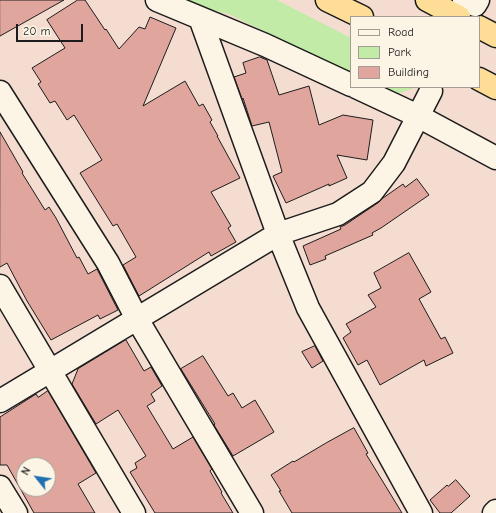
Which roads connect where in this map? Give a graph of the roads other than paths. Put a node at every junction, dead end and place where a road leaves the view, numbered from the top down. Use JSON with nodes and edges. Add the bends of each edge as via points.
{"nodes":[{"id":1,"x":157,"y":0,"type":"edge"},
{"id":2,"x":327,"y":0,"type":"edge"},
{"id":3,"x":427,"y":0,"type":"edge"},
{"id":4,"x":464,"y":0,"type":"edge"},
{"id":5,"x":478,"y":0,"type":"edge"},
{"id":6,"x":360,"y":16,"type":"edge"},
{"id":7,"x":457,"y":16,"type":"edge"},
{"id":8,"x":200,"y":18,"type":"junction"},
{"id":9,"x":480,"y":28,"type":"edge"},
{"id":10,"x":496,"y":36,"type":"edge"},
{"id":11,"x":480,"y":80,"type":"edge"},
{"id":12,"x":350,"y":85,"type":"edge"},
{"id":13,"x":358,"y":88,"type":"edge"},
{"id":14,"x":496,"y":88,"type":"edge"},
{"id":15,"x":431,"y":91,"type":"dead end"},
{"id":16,"x":0,"y":92,"type":"edge"},
{"id":17,"x":418,"y":116,"type":"junction"},
{"id":18,"x":496,"y":158,"type":"edge"},
{"id":19,"x":278,"y":234,"type":"junction"},
{"id":20,"x":0,"y":286,"type":"edge"},
{"id":21,"x":137,"y":319,"type":"junction"},
{"id":22,"x":51,"y":371,"type":"junction"},
{"id":23,"x":0,"y":401,"type":"edge"},
{"id":24,"x":0,"y":487,"type":"edge"},
{"id":25,"x":16,"y":513,"type":"edge"},
{"id":26,"x":134,"y":513,"type":"edge"},
{"id":27,"x":252,"y":513,"type":"edge"},
{"id":28,"x":421,"y":513,"type":"edge"}],
"edges":[{"from":1,"to":8,"type":"street"},
{"from":2,"to":6,"type":"highway"},
{"from":3,"to":7,"type":"highway"},
{"from":4,"to":5,"type":"street","via":[[475,5]]},
{"from":8,"to":12,"type":"street"},
{"from":8,"to":19,"type":"street"},
{"from":9,"to":10,"type":"highway"},
{"from":11,"to":14,"type":"highway"},
{"from":13,"to":17,"type":"street"},
{"from":15,"to":17,"type":"street"},
{"from":16,"to":21,"type":"street","via":[[108,264]]},
{"from":17,"to":18,"type":"street"},
{"from":17,"to":19,"type":"street","via":[[394,163],[372,192],[338,214]]},
{"from":19,"to":21,"type":"street"},
{"from":19,"to":28,"type":"street","via":[[308,308]]},
{"from":20,"to":22,"type":"street"},
{"from":21,"to":22,"type":"street"},
{"from":21,"to":27,"type":"street"},
{"from":22,"to":23,"type":"street"},
{"from":22,"to":26,"type":"street"},
{"from":24,"to":25,"type":"street"}]}
